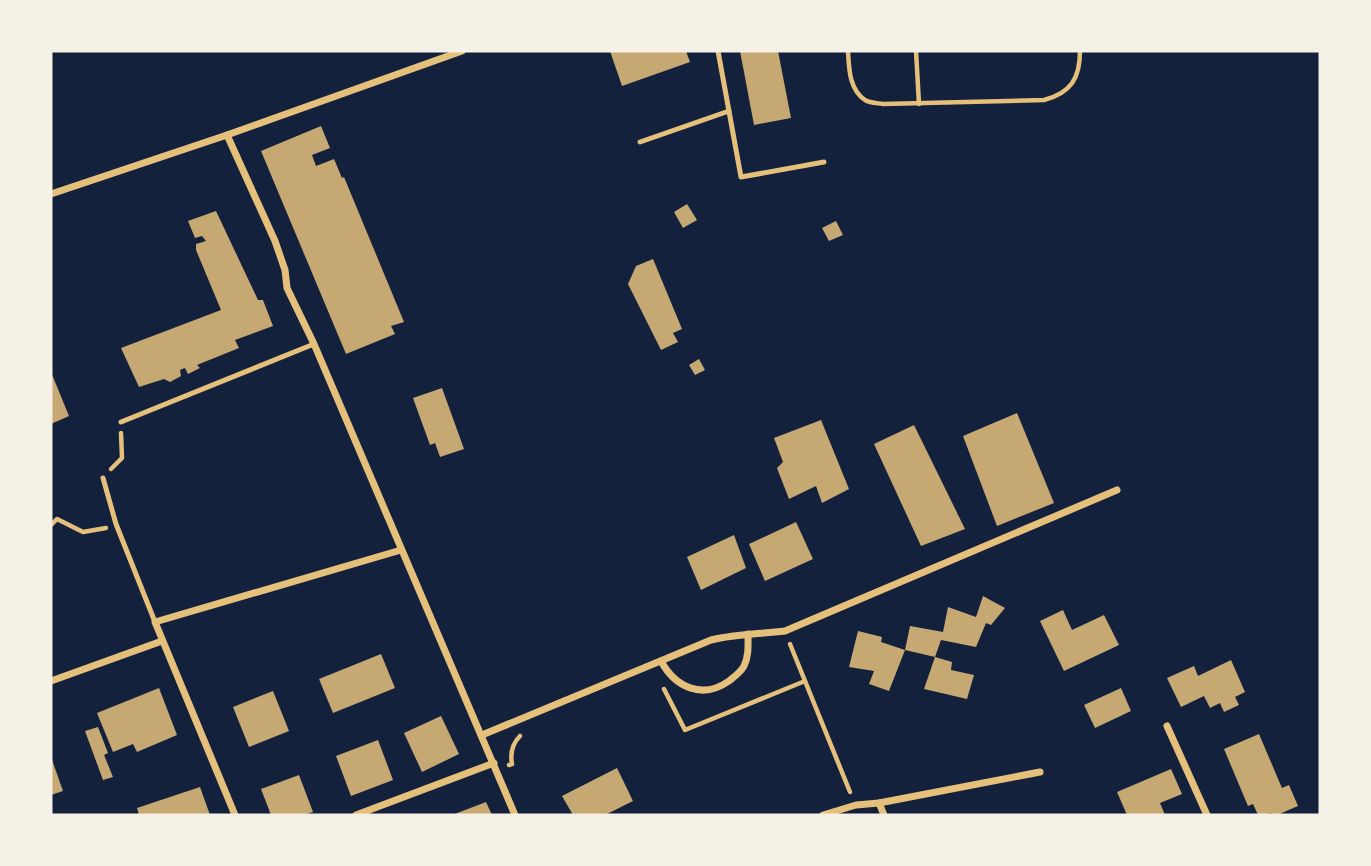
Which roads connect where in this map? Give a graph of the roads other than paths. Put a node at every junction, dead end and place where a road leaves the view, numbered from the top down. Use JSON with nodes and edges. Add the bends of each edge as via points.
{"nodes":[{"id":1,"x":463,"y":51,"type":"edge"},
{"id":2,"x":718,"y":51,"type":"edge"},
{"id":3,"x":729,"y":111,"type":"junction"},
{"id":4,"x":227,"y":135,"type":"junction"},
{"id":5,"x":640,"y":142,"type":"dead end"},
{"id":6,"x":824,"y":162,"type":"dead end"},
{"id":7,"x":51,"y":194,"type":"edge"},
{"id":8,"x":314,"y":344,"type":"junction"},
{"id":9,"x":121,"y":422,"type":"road end"},
{"id":10,"x":103,"y":478,"type":"road end"},
{"id":11,"x":1117,"y":490,"type":"dead end"},
{"id":12,"x":401,"y":550,"type":"junction"},
{"id":13,"x":155,"y":622,"type":"junction"},
{"id":14,"x":748,"y":634,"type":"junction"},
{"id":15,"x":162,"y":641,"type":"junction"},
{"id":16,"x":661,"y":661,"type":"junction"},
{"id":17,"x":51,"y":681,"type":"edge"},
{"id":18,"x":1167,"y":726,"type":"dead end"},
{"id":19,"x":482,"y":735,"type":"junction"},
{"id":20,"x":494,"y":763,"type":"junction"},
{"id":21,"x":1040,"y":772,"type":"dead end"},
{"id":22,"x":879,"y":803,"type":"junction"},
{"id":23,"x":235,"y":815,"type":"edge"},
{"id":24,"x":356,"y":815,"type":"edge"},
{"id":25,"x":515,"y":815,"type":"edge"},
{"id":26,"x":823,"y":815,"type":"edge"},
{"id":27,"x":884,"y":815,"type":"edge"},
{"id":28,"x":1207,"y":815,"type":"edge"}],
"edges":[{"from":1,"to":4,"type":"street"},
{"from":2,"to":3,"type":"lane"},
{"from":3,"to":5,"type":"lane"},
{"from":3,"to":6,"type":"lane","via":[[741,177]]},
{"from":4,"to":7,"type":"street"},
{"from":4,"to":8,"type":"street","via":[[275,241],[287,288]]},
{"from":8,"to":9,"type":"lane"},
{"from":8,"to":12,"type":"street"},
{"from":10,"to":13,"type":"lane"},
{"from":11,"to":14,"type":"street","via":[[785,631]]},
{"from":12,"to":13,"type":"street"},
{"from":12,"to":19,"type":"street"},
{"from":13,"to":15,"type":"street"},
{"from":14,"to":16,"type":"street","via":[[711,640]]},
{"from":14,"to":16,"type":"street","via":[[748,657],[742,670],[719,687],[684,686],[667,673]]},
{"from":15,"to":17,"type":"street"},
{"from":15,"to":23,"type":"street"},
{"from":16,"to":19,"type":"street"},
{"from":18,"to":28,"type":"street"},
{"from":19,"to":20,"type":"street"},
{"from":20,"to":24,"type":"street"},
{"from":20,"to":25,"type":"street"},
{"from":21,"to":22,"type":"street"},
{"from":22,"to":26,"type":"street"},
{"from":22,"to":27,"type":"street"}]}
